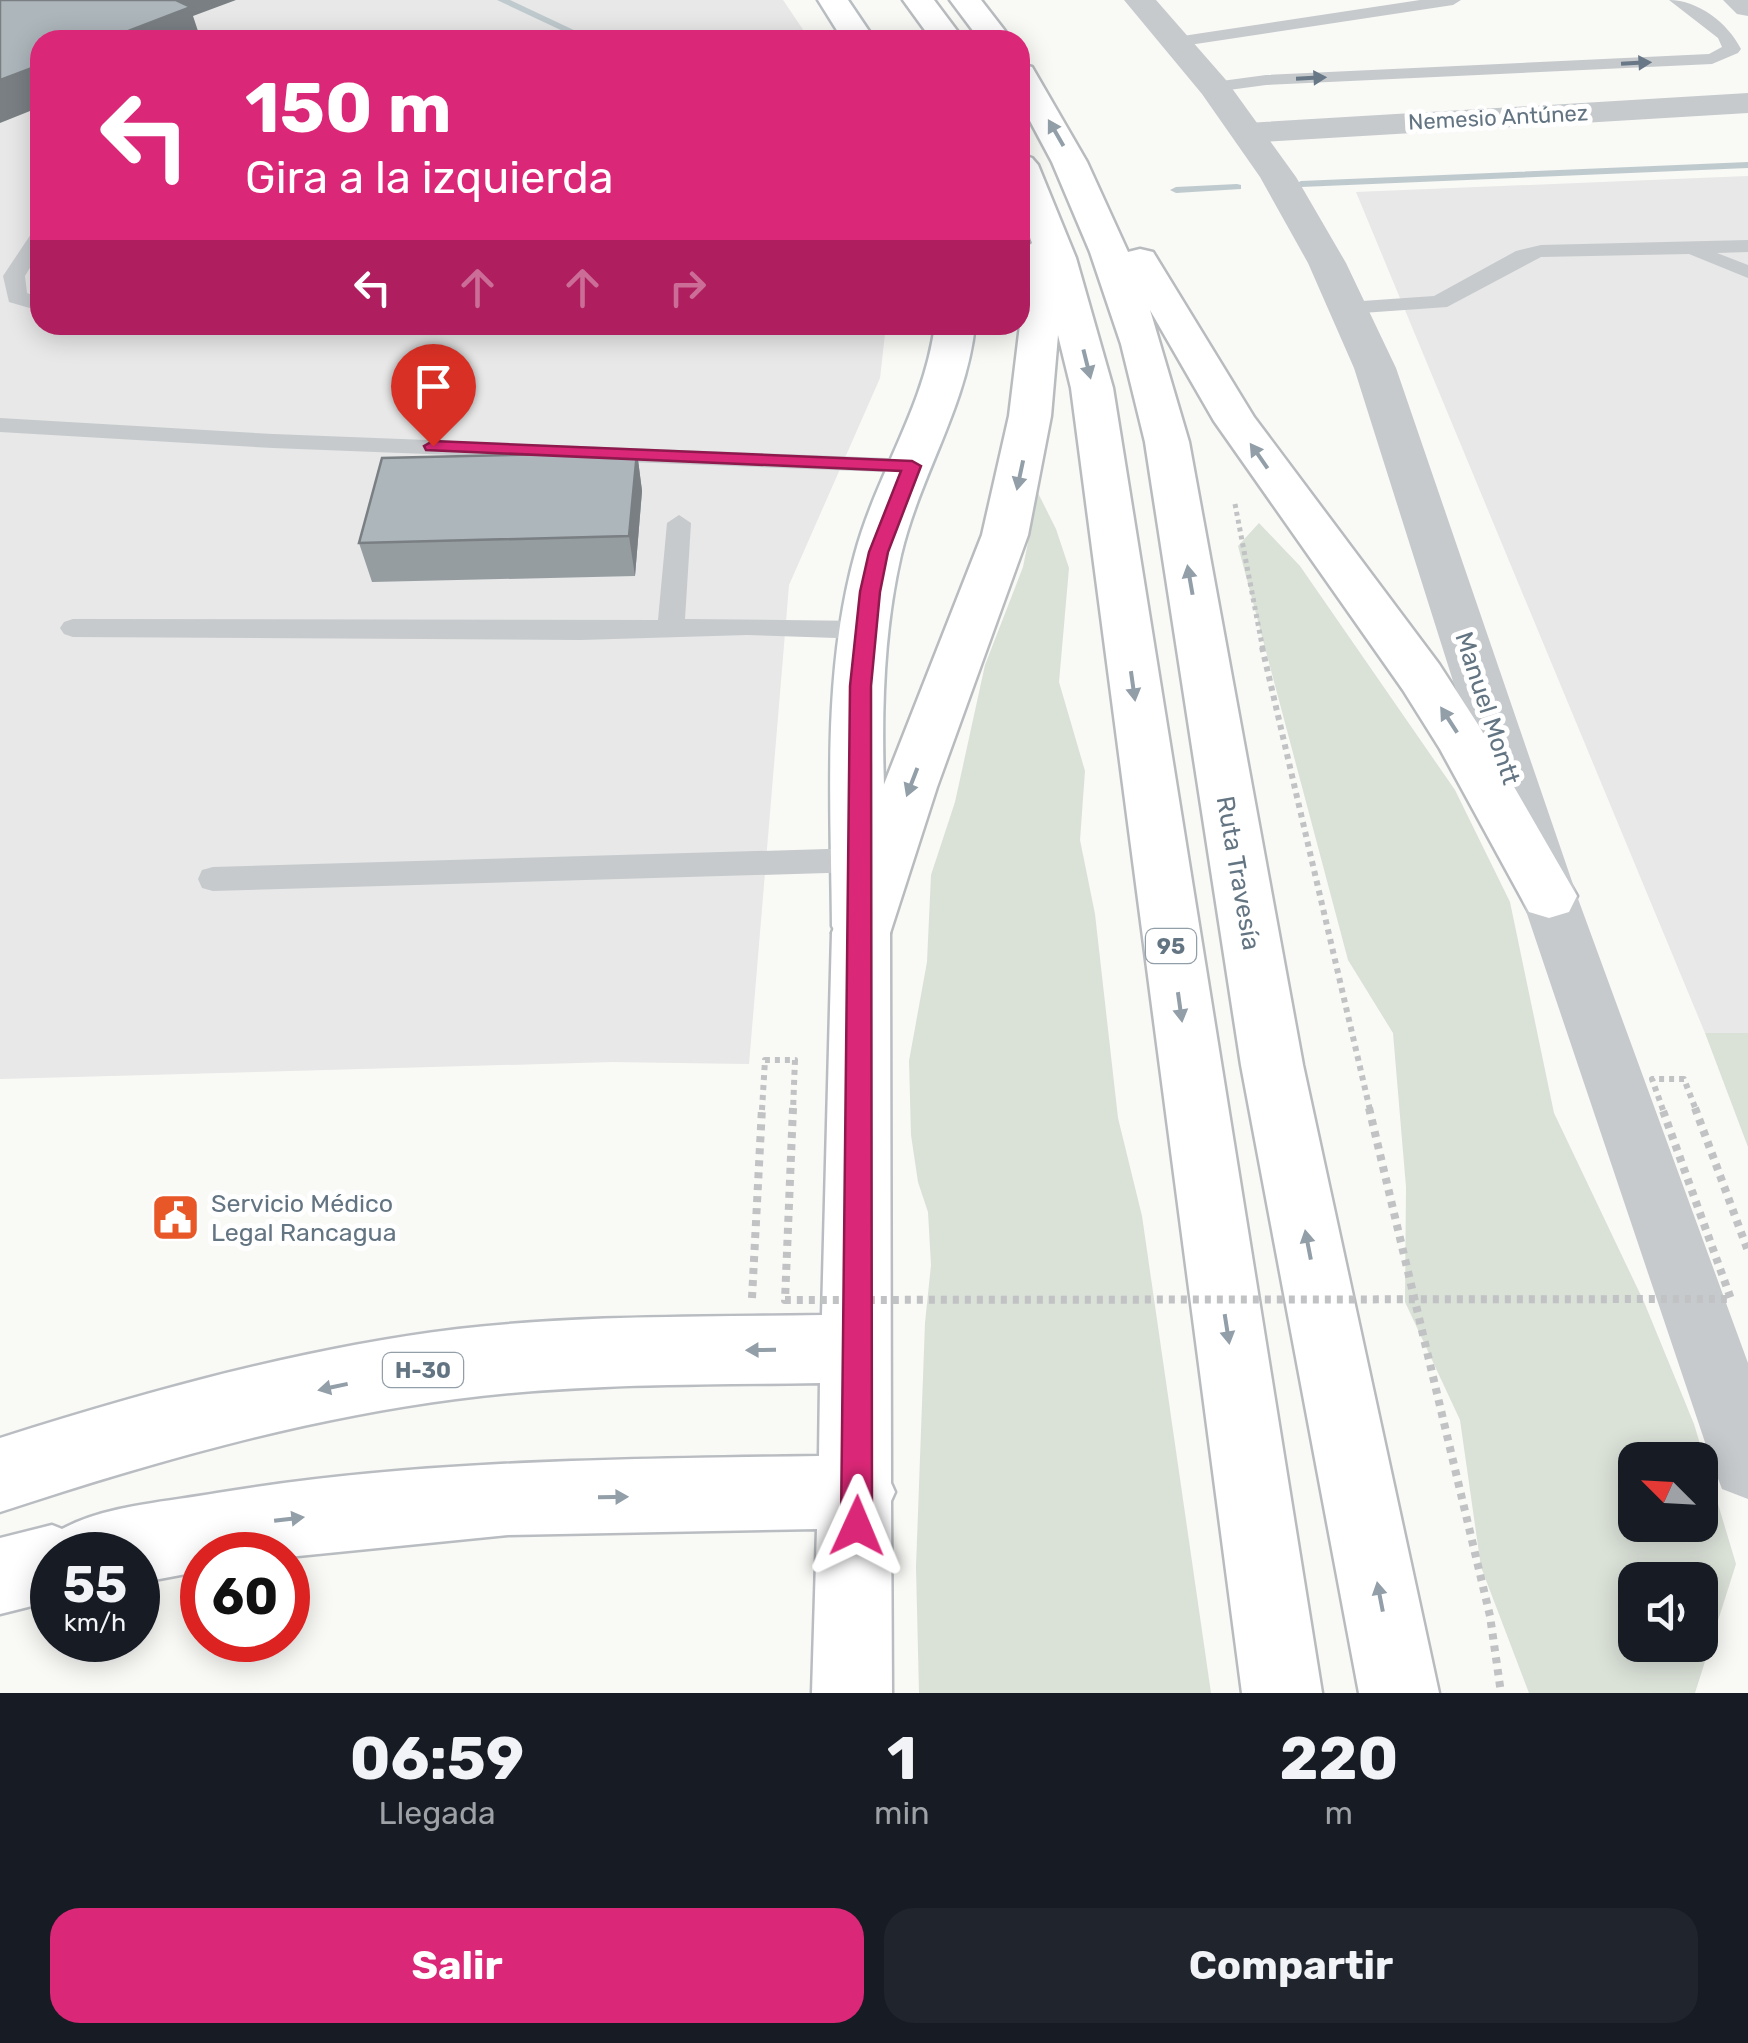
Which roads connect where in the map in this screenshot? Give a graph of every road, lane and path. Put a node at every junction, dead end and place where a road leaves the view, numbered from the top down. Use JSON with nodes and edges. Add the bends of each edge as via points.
{"nodes":[{"id":1,"x":833,"y":0,"type":"edge"},
{"id":2,"x":918,"y":0,"type":"edge"},
{"id":3,"x":965,"y":0,"type":"edge"},
{"id":4,"x":1139,"y":0,"type":"edge"},
{"id":5,"x":1453,"y":0,"type":"edge"},
{"id":6,"x":1676,"y":0,"type":"edge"},
{"id":7,"x":1738,"y":0,"type":"edge"},
{"id":8,"x":1748,"y":6,"type":"edge"},
{"id":9,"x":852,"y":30,"type":"edge"},
{"id":10,"x":940,"y":30,"type":"edge"},
{"id":11,"x":988,"y":30,"type":"edge"},
{"id":12,"x":1176,"y":42,"type":"junction"},
{"id":13,"x":1214,"y":87,"type":"junction"},
{"id":14,"x":1748,"y":103,"type":"edge"},
{"id":15,"x":1030,"y":113,"type":"edge"},
{"id":16,"x":1247,"y":134,"type":"junction"},
{"id":17,"x":1049,"y":188,"type":"edge"},
{"id":18,"x":1748,"y":246,"type":"edge"},
{"id":19,"x":1685,"y":248,"type":"junction"},
{"id":20,"x":30,"y":251,"type":"edge"},
{"id":21,"x":1748,"y":272,"type":"edge"},
{"id":22,"x":30,"y":302,"type":"edge"},
{"id":23,"x":1348,"y":308,"type":"junction"},
{"id":24,"x":954,"y":335,"type":"edge"},
{"id":25,"x":0,"y":424,"type":"edge"},
{"id":26,"x":1167,"y":442,"type":"junction"},
{"id":27,"x":912,"y":466,"type":"junction"},
{"id":28,"x":679,"y":524,"type":"dead end"},
{"id":29,"x":73,"y":628,"type":"dead end"},
{"id":30,"x":671,"y":628,"type":"junction"},
{"id":31,"x":866,"y":630,"type":"junction"},
{"id":32,"x":860,"y":860,"type":"junction"},
{"id":33,"x":213,"y":879,"type":"dead end"},
{"id":34,"x":1549,"y":896,"type":"junction"},
{"id":35,"x":861,"y":932,"type":"junction"},
{"id":36,"x":1748,"y":1251,"type":"edge"},
{"id":37,"x":752,"y":1298,"type":"dead end"},
{"id":38,"x":1726,"y":1347,"type":"edge"},
{"id":39,"x":858,"y":1348,"type":"junction"},
{"id":40,"x":1748,"y":1463,"type":"edge"},
{"id":41,"x":0,"y":1474,"type":"edge"},
{"id":42,"x":858,"y":1492,"type":"junction"},
{"id":43,"x":160,"y":1542,"type":"edge"},
{"id":44,"x":30,"y":1568,"type":"edge"},
{"id":45,"x":0,"y":1576,"type":"edge"},
{"id":46,"x":852,"y":1693,"type":"edge"},
{"id":47,"x":1282,"y":1693,"type":"edge"},
{"id":48,"x":1399,"y":1693,"type":"edge"},
{"id":49,"x":1501,"y":1693,"type":"edge"}],
"edges":[{"from":1,"to":9,"type":"main road"},
{"from":2,"to":10,"type":"main road"},
{"from":3,"to":11,"type":"main road"},
{"from":4,"to":12,"type":"street","name":"Manuel Montt"},
{"from":5,"to":12,"type":"lane"},
{"from":13,"to":6,"type":"lane","one_way":true,"via":[[1712,59],[1732,50],[1725,35]]},
{"from":7,"to":8,"type":"street"},
{"from":12,"to":13,"type":"street","name":"Manuel Montt"},
{"from":13,"to":16,"type":"street","name":"Manuel Montt"},
{"from":14,"to":16,"type":"street","name":"Nemesio Antúnez"},
{"from":17,"to":15,"type":"main road","name":"Ruta Travesía","number":"95","one_way":true},
{"from":16,"to":23,"type":"street","name":"Manuel Montt","via":[[1304,222]]},
{"from":17,"to":26,"type":"main road","name":"Ruta Travesía","number":"95","via":[[1133,310]]},
{"from":34,"to":17,"type":"main road","one_way":true,"via":[[1421,677],[1234,420],[1143,264]]},
{"from":17,"to":35,"type":"main road","one_way":true,"via":[[1021,474],[1005,536]]},
{"from":17,"to":47,"type":"main road","name":"Ruta Travesía","number":"95","one_way":true,"via":[[1092,388]]},
{"from":18,"to":19,"type":"lane"},
{"from":19,"to":21,"type":"lane"},
{"from":19,"to":23,"type":"lane","via":[[1541,251],[1439,302]]},
{"from":20,"to":22,"type":"lane","via":[[14,276],[18,298]]},
{"from":23,"to":34,"type":"street","name":"Manuel Montt","via":[[1399,433]]},
{"from":24,"to":27,"type":"main road","via":[[946,384]]},
{"from":25,"to":27,"type":"lane"},
{"from":48,"to":26,"type":"main road","name":"Ruta Travesía","number":"95","one_way":true,"via":[[1272,1065]]},
{"from":26,"to":49,"type":"path","via":[[1233,492],[1270,689],[1490,1616]]},
{"from":27,"to":31,"type":"main road","via":[[878,552]]},
{"from":28,"to":30,"type":"lane"},
{"from":29,"to":30,"type":"lane"},
{"from":30,"to":31,"type":"lane"},
{"from":31,"to":32,"type":"main road"},
{"from":32,"to":33,"type":"lane"},
{"from":32,"to":35,"type":"main road"},
{"from":34,"to":38,"type":"street","name":"Manuel Montt"},
{"from":35,"to":39,"type":"main road"},
{"from":36,"to":37,"type":"path","bridge":true,"via":[[1684,1079],[1652,1080],[1731,1299],[785,1300],[794,1060],[765,1060]]},
{"from":38,"to":40,"type":"street","name":"Manuel Montt"},
{"from":39,"to":41,"type":"main road","number":"H-30","one_way":true,"via":[[455,1364],[280,1398]]},
{"from":39,"to":42,"type":"main road"},
{"from":43,"to":42,"type":"main road","one_way":true,"via":[[393,1506]]},
{"from":42,"to":46,"type":"main road"},
{"from":44,"to":45,"type":"main road"}]}
